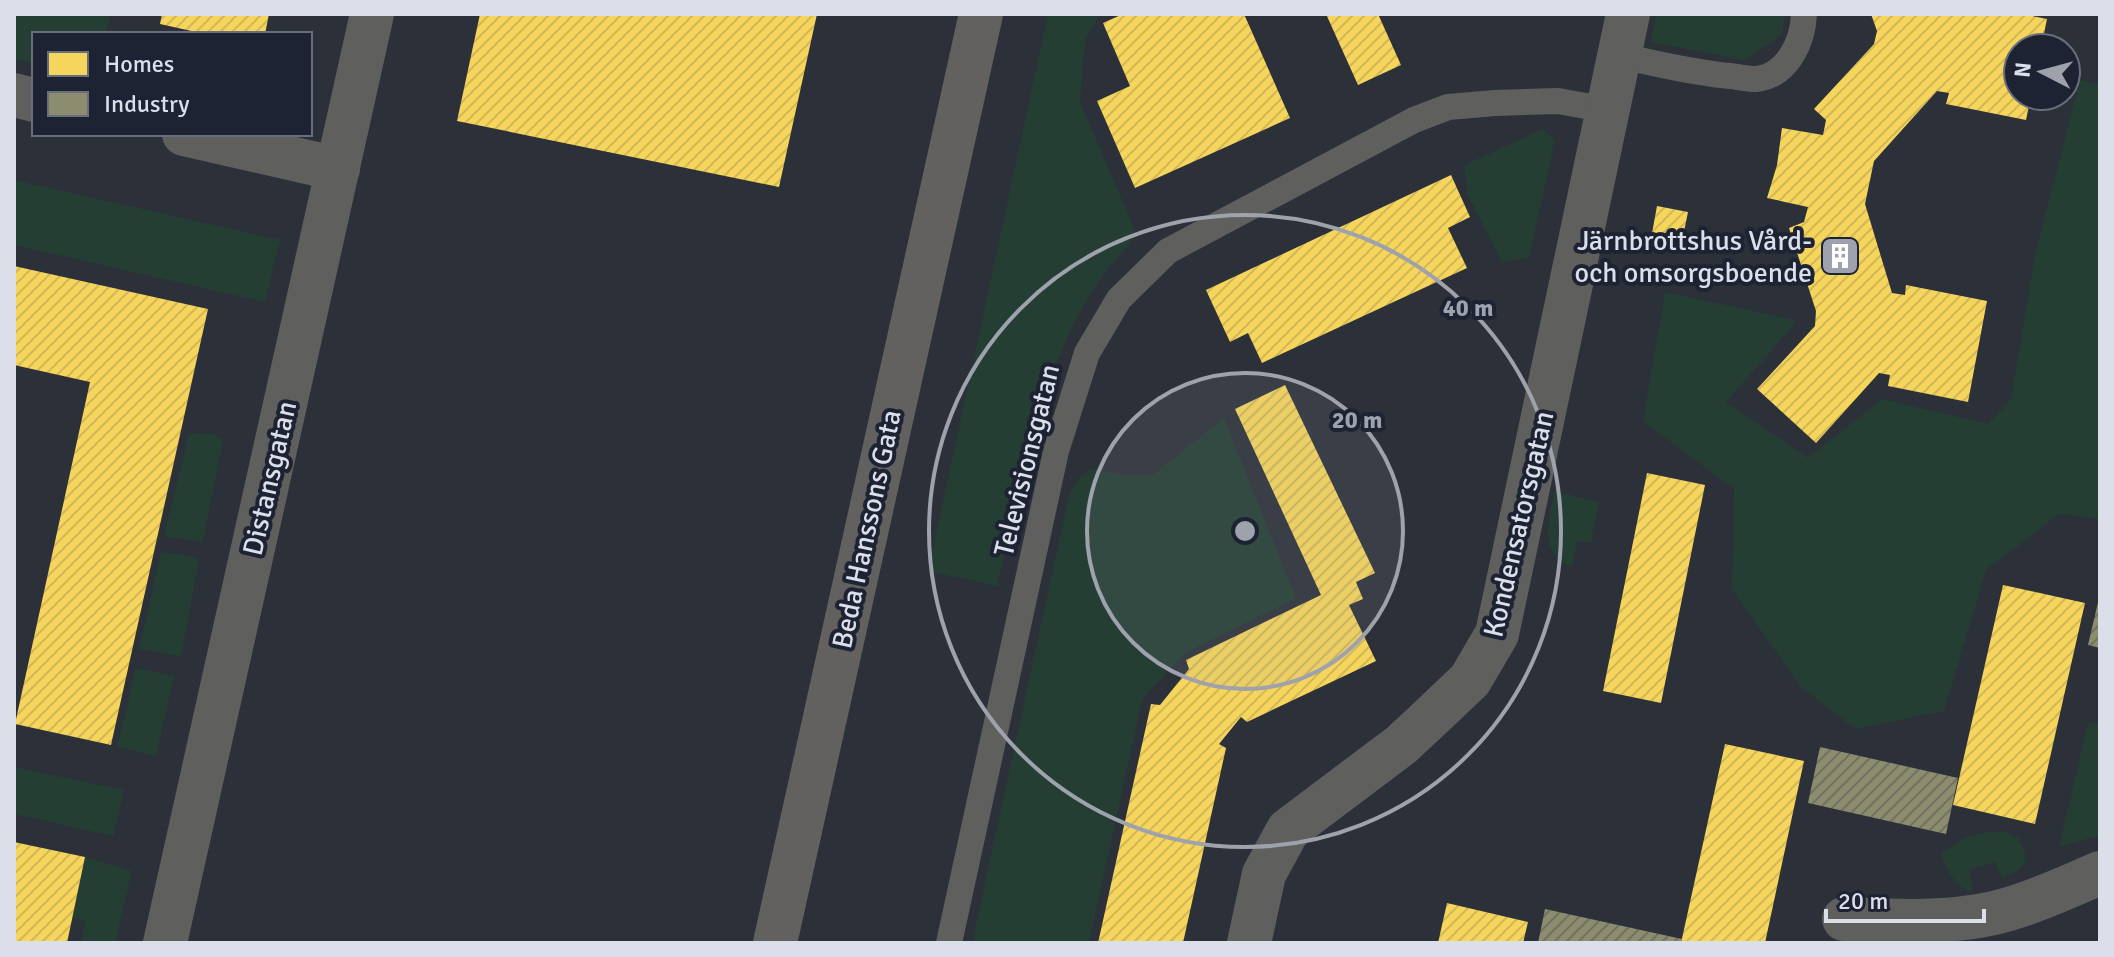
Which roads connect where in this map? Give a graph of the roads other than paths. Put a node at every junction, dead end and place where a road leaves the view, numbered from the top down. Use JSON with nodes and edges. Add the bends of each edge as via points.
{"nodes":[{"id":1,"x":372,"y":14,"type":"edge"},
{"id":2,"x":963,"y":14,"type":"edge"},
{"id":3,"x":981,"y":14,"type":"edge"},
{"id":4,"x":1628,"y":14,"type":"edge"},
{"id":5,"x":1804,"y":14,"type":"edge"},
{"id":6,"x":1619,"y":56,"type":"junction"},
{"id":7,"x":1608,"y":110,"type":"junction"},
{"id":8,"x":958,"y":115,"type":"junction"},
{"id":9,"x":193,"y":136,"type":"edge"},
{"id":10,"x":338,"y":169,"type":"junction"},
{"id":11,"x":2100,"y":873,"type":"edge"},
{"id":12,"x":1844,"y":919,"type":"dead end"},
{"id":13,"x":165,"y":943,"type":"edge"},
{"id":14,"x":775,"y":943,"type":"edge"},
{"id":15,"x":949,"y":943,"type":"edge"},
{"id":16,"x":1249,"y":943,"type":"edge"}],
"edges":[{"from":1,"to":10,"type":"street","name":"Distansgatan"},
{"from":2,"to":8,"type":"street","name":"Beda Hanssons Gata"},
{"from":3,"to":8,"type":"street","name":"Beda Hanssons Gata"},
{"from":4,"to":6,"type":"street","name":"Kondensatorsgatan"},
{"from":5,"to":6,"type":"lane","via":[[1796,51],[1781,68],[1757,79]]},
{"from":6,"to":7,"type":"street","name":"Kondensatorsgatan"},
{"from":7,"to":15,"type":"lane","name":"Televisionsgatan","via":[[1558,101],[1437,111],[1168,251],[1119,299],[1087,353],[1056,451]]},
{"from":7,"to":16,"type":"street","name":"Kondensatorsgatan","via":[[1497,634],[1470,680],[1430,718],[1288,830],[1264,874]]},
{"from":8,"to":14,"type":"street","name":"Beda Hanssons Gata"},
{"from":9,"to":10,"type":"street"},
{"from":10,"to":13,"type":"street","name":"Distansgatan"},
{"from":11,"to":12,"type":"street","via":[[1993,913],[1948,919]]}]}
